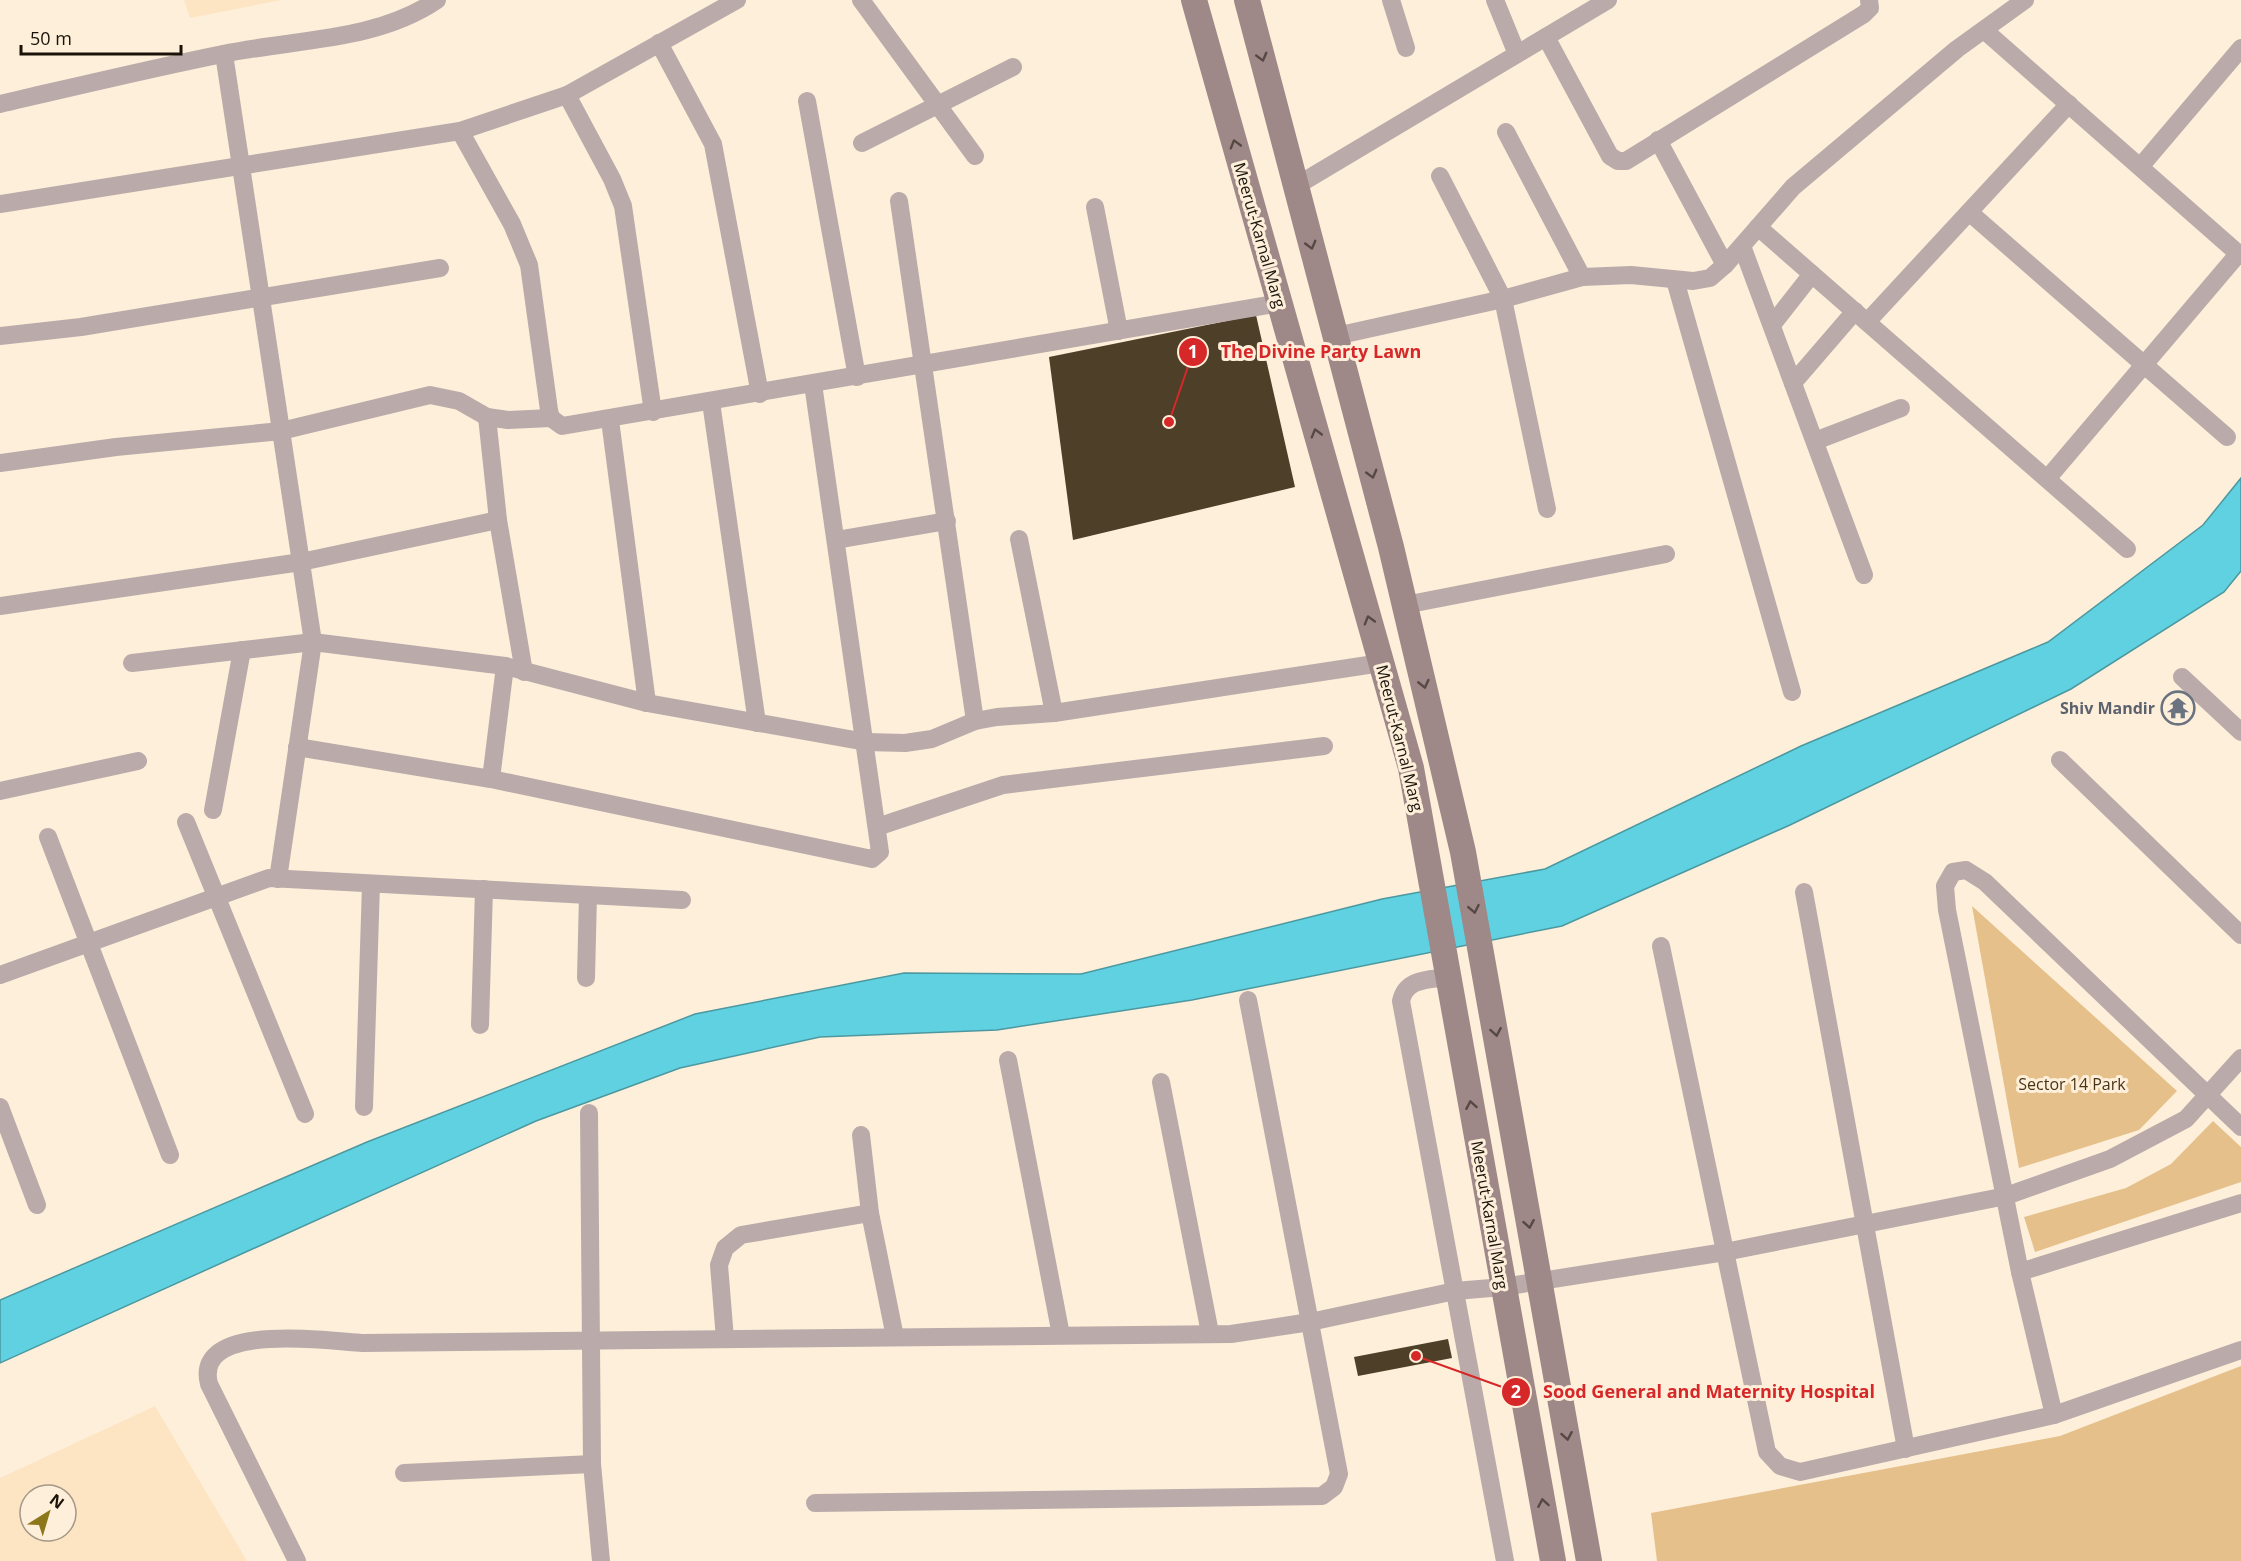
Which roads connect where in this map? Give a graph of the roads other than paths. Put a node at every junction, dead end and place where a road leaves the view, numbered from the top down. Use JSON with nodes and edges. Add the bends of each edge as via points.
{"nodes":[{"id":1,"x":437,"y":0,"type":"edge"},
{"id":2,"x":737,"y":0,"type":"edge"},
{"id":3,"x":861,"y":0,"type":"edge"},
{"id":4,"x":1194,"y":0,"type":"edge"},
{"id":5,"x":1247,"y":0,"type":"edge"},
{"id":6,"x":1391,"y":0,"type":"edge"},
{"id":7,"x":1495,"y":0,"type":"edge"},
{"id":8,"x":1608,"y":0,"type":"edge"},
{"id":9,"x":1869,"y":0,"type":"edge"},
{"id":10,"x":2025,"y":0,"type":"edge"},
{"id":11,"x":1984,"y":30,"type":"junction"},
{"id":12,"x":1546,"y":37,"type":"junction"},
{"id":13,"x":659,"y":43,"type":"junction"},
{"id":14,"x":1406,"y":48,"type":"dead end"},
{"id":15,"x":2241,"y":49,"type":"edge"},
{"id":16,"x":224,"y":54,"type":"junction"},
{"id":17,"x":1517,"y":54,"type":"junction"},
{"id":18,"x":1013,"y":67,"type":"dead end"},
{"id":19,"x":567,"y":95,"type":"junction"},
{"id":20,"x":807,"y":101,"type":"dead end"},
{"id":21,"x":0,"y":104,"type":"edge"},
{"id":22,"x":2068,"y":104,"type":"junction"},
{"id":23,"x":938,"y":105,"type":"junction"},
{"id":24,"x":460,"y":131,"type":"junction"},
{"id":25,"x":1506,"y":132,"type":"dead end"},
{"id":26,"x":1658,"y":140,"type":"junction"},
{"id":27,"x":862,"y":142,"type":"dead end"},
{"id":28,"x":975,"y":156,"type":"dead end"},
{"id":29,"x":242,"y":166,"type":"junction"},
{"id":30,"x":2140,"y":167,"type":"junction"},
{"id":31,"x":1440,"y":176,"type":"dead end"},
{"id":32,"x":1296,"y":186,"type":"junction"},
{"id":33,"x":899,"y":201,"type":"dead end"},
{"id":34,"x":0,"y":204,"type":"edge"},
{"id":35,"x":1095,"y":207,"type":"dead end"},
{"id":36,"x":1970,"y":212,"type":"junction"},
{"id":37,"x":1758,"y":227,"type":"junction"},
{"id":38,"x":1742,"y":246,"type":"junction"},
{"id":39,"x":2240,"y":254,"type":"edge"},
{"id":40,"x":1725,"y":265,"type":"junction"},
{"id":41,"x":440,"y":268,"type":"dead end"},
{"id":42,"x":1812,"y":274,"type":"junction"},
{"id":43,"x":1582,"y":277,"type":"junction"},
{"id":44,"x":1675,"y":280,"type":"junction"},
{"id":45,"x":262,"y":297,"type":"junction"},
{"id":46,"x":1503,"y":299,"type":"junction"},
{"id":47,"x":1280,"y":303,"type":"junction"},
{"id":48,"x":1861,"y":317,"type":"junction"},
{"id":49,"x":1772,"y":326,"type":"junction"},
{"id":50,"x":1119,"y":331,"type":"junction"},
{"id":51,"x":0,"y":336,"type":"edge"},
{"id":52,"x":1336,"y":336,"type":"junction"},
{"id":53,"x":2144,"y":364,"type":"junction"},
{"id":54,"x":924,"y":365,"type":"junction"},
{"id":55,"x":1344,"y":369,"type":"junction"},
{"id":56,"x":1300,"y":375,"type":"junction"},
{"id":57,"x":857,"y":377,"type":"junction"},
{"id":58,"x":1793,"y":383,"type":"junction"},
{"id":59,"x":813,"y":384,"type":"junction"},
{"id":60,"x":760,"y":394,"type":"junction"},
{"id":61,"x":711,"y":402,"type":"junction"},
{"id":62,"x":1900,"y":408,"type":"dead end"},
{"id":63,"x":653,"y":412,"type":"junction"},
{"id":64,"x":487,"y":417,"type":"junction"},
{"id":65,"x":551,"y":418,"type":"junction"},
{"id":66,"x":610,"y":420,"type":"junction"},
{"id":67,"x":282,"y":431,"type":"junction"},
{"id":68,"x":2227,"y":437,"type":"dead end"},
{"id":69,"x":1815,"y":441,"type":"junction"},
{"id":70,"x":0,"y":463,"type":"edge"},
{"id":71,"x":2047,"y":479,"type":"junction"},
{"id":72,"x":1547,"y":509,"type":"dead end"},
{"id":73,"x":498,"y":520,"type":"junction"},
{"id":74,"x":947,"y":521,"type":"junction"},
{"id":75,"x":1019,"y":539,"type":"dead end"},
{"id":76,"x":836,"y":540,"type":"junction"},
{"id":77,"x":2127,"y":549,"type":"dead end"},
{"id":78,"x":1666,"y":554,"type":"dead end"},
{"id":79,"x":301,"y":562,"type":"junction"},
{"id":80,"x":1864,"y":575,"type":"dead end"},
{"id":81,"x":1405,"y":605,"type":"junction"},
{"id":82,"x":0,"y":606,"type":"edge"},
{"id":83,"x":313,"y":642,"type":"junction"},
{"id":84,"x":242,"y":650,"type":"junction"},
{"id":85,"x":132,"y":663,"type":"dead end"},
{"id":86,"x":1382,"y":663,"type":"junction"},
{"id":87,"x":505,"y":666,"type":"junction"},
{"id":88,"x":524,"y":672,"type":"junction"},
{"id":89,"x":2182,"y":677,"type":"dead end"},
{"id":90,"x":1792,"y":692,"type":"dead end"},
{"id":91,"x":646,"y":703,"type":"junction"},
{"id":92,"x":1054,"y":713,"type":"junction"},
{"id":93,"x":975,"y":722,"type":"junction"},
{"id":94,"x":757,"y":723,"type":"junction"},
{"id":95,"x":2241,"y":732,"type":"edge"},
{"id":96,"x":866,"y":742,"type":"junction"},
{"id":97,"x":1324,"y":746,"type":"dead end"},
{"id":98,"x":297,"y":747,"type":"junction"},
{"id":99,"x":2060,"y":760,"type":"dead end"},
{"id":100,"x":138,"y":762,"type":"dead end"},
{"id":101,"x":491,"y":779,"type":"junction"},
{"id":102,"x":0,"y":791,"type":"edge"},
{"id":103,"x":213,"y":810,"type":"dead end"},
{"id":104,"x":186,"y":822,"type":"dead end"},
{"id":105,"x":877,"y":827,"type":"junction"},
{"id":106,"x":48,"y":837,"type":"dead end"},
{"id":107,"x":278,"y":879,"type":"junction"},
{"id":108,"x":371,"y":884,"type":"junction"},
{"id":109,"x":484,"y":889,"type":"junction"},
{"id":110,"x":1804,"y":892,"type":"dead end"},
{"id":111,"x":588,"y":895,"type":"junction"},
{"id":112,"x":217,"y":897,"type":"junction"},
{"id":113,"x":682,"y":900,"type":"dead end"},
{"id":114,"x":2241,"y":935,"type":"edge"},
{"id":115,"x":88,"y":943,"type":"junction"},
{"id":116,"x":1661,"y":946,"type":"dead end"},
{"id":117,"x":1447,"y":972,"type":"junction"},
{"id":118,"x":0,"y":975,"type":"edge"},
{"id":119,"x":586,"y":978,"type":"dead end"},
{"id":120,"x":1248,"y":1000,"type":"dead end"},
{"id":121,"x":480,"y":1025,"type":"dead end"},
{"id":122,"x":2241,"y":1058,"type":"edge"},
{"id":123,"x":1008,"y":1060,"type":"dead end"},
{"id":124,"x":1161,"y":1082,"type":"dead end"},
{"id":125,"x":2207,"y":1096,"type":"junction"},
{"id":126,"x":0,"y":1107,"type":"edge"},
{"id":127,"x":364,"y":1107,"type":"dead end"},
{"id":128,"x":589,"y":1113,"type":"dead end"},
{"id":129,"x":305,"y":1114,"type":"dead end"},
{"id":130,"x":2241,"y":1127,"type":"edge"},
{"id":131,"x":861,"y":1135,"type":"dead end"},
{"id":132,"x":170,"y":1155,"type":"dead end"},
{"id":133,"x":2006,"y":1196,"type":"junction"},
{"id":134,"x":2241,"y":1203,"type":"edge"},
{"id":135,"x":37,"y":1204,"type":"dead end"},
{"id":136,"x":870,"y":1213,"type":"junction"},
{"id":137,"x":1865,"y":1225,"type":"junction"},
{"id":138,"x":1725,"y":1252,"type":"junction"},
{"id":139,"x":2020,"y":1272,"type":"junction"},
{"id":140,"x":1539,"y":1281,"type":"junction"},
{"id":141,"x":1503,"y":1287,"type":"junction"},
{"id":142,"x":1455,"y":1291,"type":"junction"},
{"id":143,"x":1310,"y":1322,"type":"junction"},
{"id":144,"x":1210,"y":1333,"type":"junction"},
{"id":145,"x":1061,"y":1335,"type":"junction"},
{"id":146,"x":895,"y":1337,"type":"junction"},
{"id":147,"x":725,"y":1339,"type":"junction"},
{"id":148,"x":590,"y":1340,"type":"junction"},
{"id":149,"x":2241,"y":1350,"type":"edge"},
{"id":150,"x":2054,"y":1415,"type":"junction"},
{"id":151,"x":1906,"y":1449,"type":"junction"},
{"id":152,"x":592,"y":1464,"type":"junction"},
{"id":153,"x":404,"y":1473,"type":"dead end"},
{"id":154,"x":815,"y":1503,"type":"dead end"},
{"id":155,"x":297,"y":1561,"type":"edge"},
{"id":156,"x":601,"y":1561,"type":"edge"},
{"id":157,"x":1505,"y":1561,"type":"edge"},
{"id":158,"x":1553,"y":1561,"type":"edge"},
{"id":159,"x":1589,"y":1561,"type":"edge"}],
"edges":[{"from":1,"to":16,"type":"street","via":[[416,14],[376,29]]},
{"from":2,"to":13,"type":"street"},
{"from":3,"to":23,"type":"street"},
{"from":47,"to":4,"type":"street","name":"Meerut-Karnal Marg","one_way":true},
{"from":5,"to":32,"type":"street","name":"Meerut-Karnal Marg","one_way":true},
{"from":6,"to":14,"type":"street"},
{"from":7,"to":17,"type":"street"},
{"from":8,"to":12,"type":"street"},
{"from":9,"to":26,"type":"street","via":[[1870,8],[1864,14]]},
{"from":10,"to":11,"type":"street"},
{"from":11,"to":22,"type":"street"},
{"from":11,"to":37,"type":"street","via":[[1793,187]]},
{"from":12,"to":17,"type":"street"},
{"from":12,"to":26,"type":"street","via":[[1610,156],[1626,161]]},
{"from":13,"to":19,"type":"street"},
{"from":13,"to":60,"type":"street","via":[[713,144]]},
{"from":15,"to":30,"type":"street"},
{"from":16,"to":21,"type":"street"},
{"from":16,"to":29,"type":"street"},
{"from":17,"to":32,"type":"street"},
{"from":18,"to":23,"type":"street"},
{"from":19,"to":24,"type":"street"},
{"from":19,"to":63,"type":"street","via":[[623,206]]},
{"from":20,"to":57,"type":"street"},
{"from":22,"to":30,"type":"street"},
{"from":22,"to":36,"type":"street"},
{"from":23,"to":27,"type":"street"},
{"from":23,"to":28,"type":"street"},
{"from":24,"to":29,"type":"street"},
{"from":24,"to":65,"type":"street","via":[[512,224],[530,265]]},
{"from":25,"to":43,"type":"street"},
{"from":26,"to":40,"type":"street"},
{"from":29,"to":34,"type":"street"},
{"from":29,"to":45,"type":"street"},
{"from":30,"to":39,"type":"street"},
{"from":31,"to":46,"type":"street"},
{"from":32,"to":52,"type":"street","name":"Meerut-Karnal Marg","one_way":true},
{"from":33,"to":54,"type":"street"},
{"from":35,"to":50,"type":"street"},
{"from":36,"to":48,"type":"street"},
{"from":36,"to":53,"type":"street"},
{"from":37,"to":38,"type":"street"},
{"from":37,"to":42,"type":"street"},
{"from":38,"to":40,"type":"street"},
{"from":38,"to":49,"type":"street"},
{"from":39,"to":53,"type":"street"},
{"from":40,"to":44,"type":"street","via":[[1710,278]]},
{"from":41,"to":45,"type":"street"},
{"from":42,"to":48,"type":"street"},
{"from":42,"to":49,"type":"street"},
{"from":43,"to":44,"type":"street","via":[[1631,275]]},
{"from":43,"to":46,"type":"street"},
{"from":44,"to":90,"type":"street"},
{"from":45,"to":51,"type":"street","via":[[81,327]]},
{"from":45,"to":67,"type":"street"},
{"from":46,"to":52,"type":"street"},
{"from":46,"to":72,"type":"street"},
{"from":47,"to":50,"type":"street"},
{"from":47,"to":56,"type":"street","name":"Meerut-Karnal Marg"},
{"from":48,"to":58,"type":"street"},
{"from":48,"to":71,"type":"street"},
{"from":49,"to":58,"type":"street"},
{"from":50,"to":54,"type":"street"},
{"from":52,"to":55,"type":"street","name":"Meerut-Karnal Marg"},
{"from":53,"to":68,"type":"street"},
{"from":53,"to":71,"type":"street"},
{"from":54,"to":57,"type":"street"},
{"from":54,"to":74,"type":"street"},
{"from":55,"to":56,"type":"street"},
{"from":55,"to":81,"type":"street","name":"Meerut-Karnal Marg","one_way":true},
{"from":86,"to":56,"type":"street","name":"Meerut-Karnal Marg","one_way":true},
{"from":57,"to":59,"type":"street"},
{"from":58,"to":69,"type":"street"},
{"from":59,"to":60,"type":"street"},
{"from":59,"to":76,"type":"street"},
{"from":60,"to":61,"type":"street"},
{"from":61,"to":63,"type":"street"},
{"from":61,"to":94,"type":"street"},
{"from":62,"to":69,"type":"street"},
{"from":63,"to":66,"type":"street"},
{"from":64,"to":65,"type":"street"},
{"from":64,"to":67,"type":"street","via":[[459,401],[430,395]]},
{"from":64,"to":73,"type":"street"},
{"from":65,"to":66,"type":"street","via":[[566,427]]},
{"from":66,"to":91,"type":"street"},
{"from":67,"to":70,"type":"street"},
{"from":67,"to":79,"type":"street"},
{"from":69,"to":80,"type":"street"},
{"from":71,"to":77,"type":"street"},
{"from":73,"to":79,"type":"street"},
{"from":73,"to":88,"type":"street"},
{"from":74,"to":76,"type":"street"},
{"from":74,"to":93,"type":"street"},
{"from":75,"to":92,"type":"street"},
{"from":76,"to":96,"type":"street"},
{"from":78,"to":81,"type":"street"},
{"from":79,"to":82,"type":"street"},
{"from":79,"to":83,"type":"street"},
{"from":81,"to":140,"type":"street","name":"Meerut-Karnal Marg","one_way":true,"via":[[1463,852]]},
{"from":83,"to":84,"type":"street"},
{"from":83,"to":87,"type":"street"},
{"from":83,"to":98,"type":"street"},
{"from":84,"to":85,"type":"street"},
{"from":84,"to":103,"type":"street"},
{"from":86,"to":92,"type":"street"},
{"from":86,"to":117,"type":"street","name":"Meerut-Karnal Marg","via":[[1411,768]]},
{"from":87,"to":88,"type":"street"},
{"from":87,"to":101,"type":"street"},
{"from":88,"to":91,"type":"street"},
{"from":89,"to":95,"type":"street"},
{"from":91,"to":94,"type":"street"},
{"from":92,"to":93,"type":"street"},
{"from":93,"to":96,"type":"street","via":[[932,739]]},
{"from":94,"to":96,"type":"street"},
{"from":96,"to":105,"type":"street"},
{"from":97,"to":105,"type":"street","via":[[1003,785]]},
{"from":98,"to":101,"type":"street"},
{"from":98,"to":107,"type":"street"},
{"from":99,"to":114,"type":"street"},
{"from":100,"to":102,"type":"street"},
{"from":101,"to":105,"type":"street","via":[[872,859],[880,852]]},
{"from":104,"to":112,"type":"street"},
{"from":106,"to":115,"type":"street"},
{"from":107,"to":108,"type":"street"},
{"from":107,"to":112,"type":"street","via":[[269,878]]},
{"from":108,"to":109,"type":"street"},
{"from":108,"to":127,"type":"street"},
{"from":109,"to":111,"type":"street"},
{"from":109,"to":121,"type":"street"},
{"from":110,"to":137,"type":"street"},
{"from":111,"to":113,"type":"street"},
{"from":111,"to":119,"type":"street"},
{"from":112,"to":115,"type":"street"},
{"from":112,"to":129,"type":"street"},
{"from":115,"to":118,"type":"street"},
{"from":115,"to":132,"type":"street"},
{"from":116,"to":138,"type":"street"},
{"from":141,"to":117,"type":"street","name":"Meerut-Karnal Marg","one_way":true},
{"from":117,"to":142,"type":"street","via":[[1410,984],[1401,1001]]},
{"from":120,"to":143,"type":"street"},
{"from":122,"to":125,"type":"street"},
{"from":123,"to":145,"type":"street"},
{"from":124,"to":144,"type":"street"},
{"from":125,"to":130,"type":"street"},
{"from":125,"to":133,"type":"street","via":[[2186,1119],[2153,1139],[2110,1160]]},
{"from":125,"to":133,"type":"street","via":[[1985,882],[1966,870],[1953,872],[1945,886],[1947,910]]},
{"from":126,"to":135,"type":"street"},
{"from":128,"to":148,"type":"street"},
{"from":131,"to":136,"type":"street"},
{"from":133,"to":137,"type":"street"},
{"from":133,"to":139,"type":"street"},
{"from":134,"to":139,"type":"street"},
{"from":136,"to":146,"type":"street"},
{"from":136,"to":147,"type":"street","via":[[741,1235],[725,1248],[718,1265]]},
{"from":137,"to":138,"type":"street"},
{"from":137,"to":151,"type":"street"},
{"from":138,"to":140,"type":"street"},
{"from":138,"to":151,"type":"street","via":[[1767,1452],[1780,1466],[1800,1472]]},
{"from":139,"to":150,"type":"street"},
{"from":140,"to":141,"type":"street"},
{"from":140,"to":159,"type":"street","name":"Meerut-Karnal Marg","one_way":true},
{"from":141,"to":142,"type":"street"},
{"from":158,"to":141,"type":"street","name":"Meerut-Karnal Marg","one_way":true},
{"from":142,"to":143,"type":"street"},
{"from":142,"to":157,"type":"street"},
{"from":143,"to":144,"type":"street","via":[[1231,1334]]},
{"from":143,"to":154,"type":"street","via":[[1339,1474],[1334,1487],[1322,1496]]},
{"from":144,"to":145,"type":"street"},
{"from":145,"to":146,"type":"street"},
{"from":146,"to":147,"type":"street"},
{"from":147,"to":148,"type":"street"},
{"from":148,"to":152,"type":"street"},
{"from":148,"to":155,"type":"street","via":[[362,1343],[268,1338],[233,1344],[214,1356],[206,1373],[209,1384]]},
{"from":149,"to":150,"type":"street"},
{"from":150,"to":151,"type":"street"},
{"from":152,"to":153,"type":"street"},
{"from":152,"to":156,"type":"street"}]}
